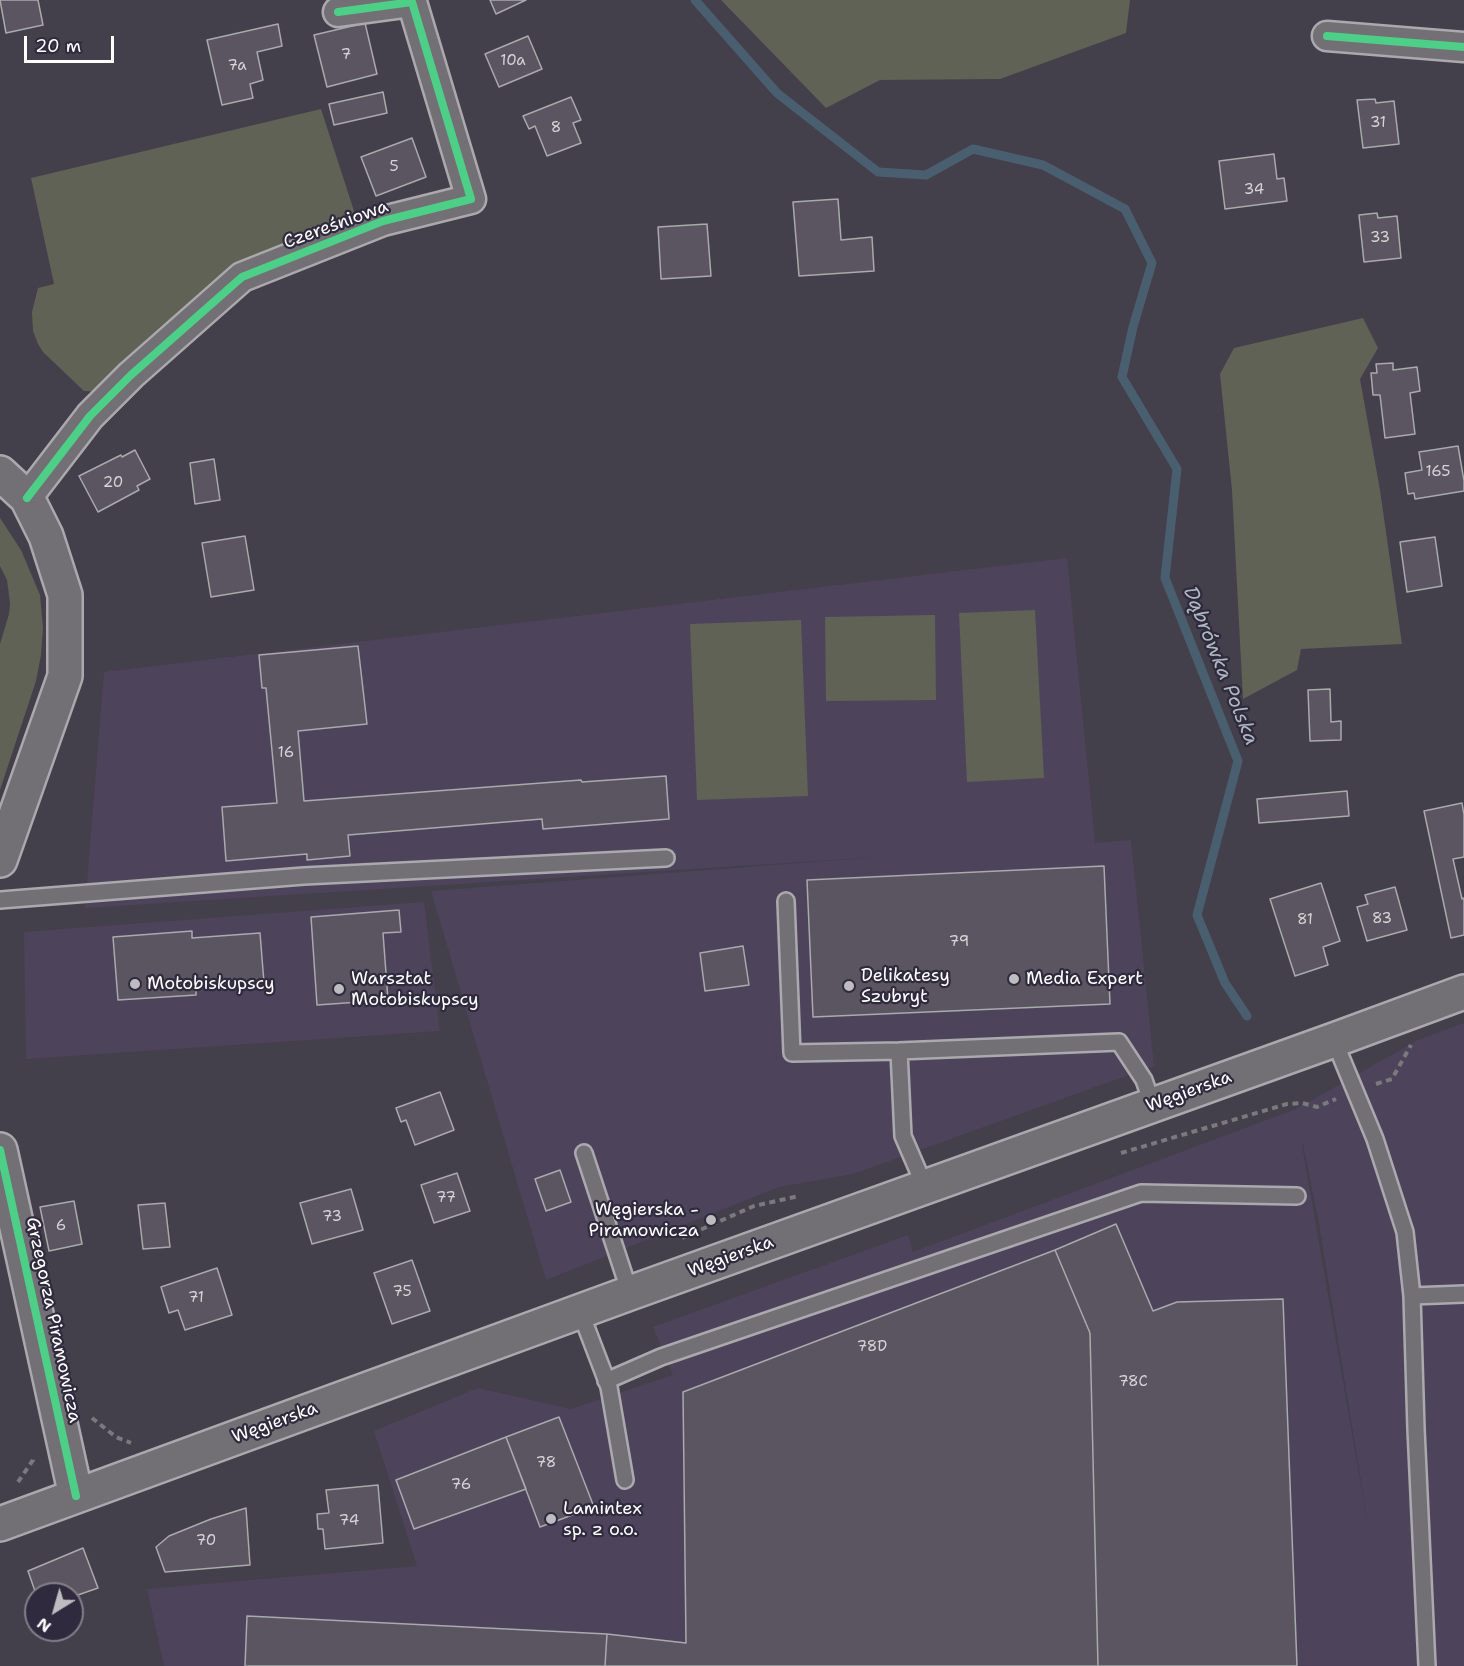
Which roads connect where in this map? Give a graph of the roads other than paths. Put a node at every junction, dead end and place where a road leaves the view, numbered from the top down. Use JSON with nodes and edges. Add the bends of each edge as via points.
{"nodes":[{"id":1,"x":338,"y":12,"type":"dead end"},
{"id":2,"x":1327,"y":36,"type":"dead end"},
{"id":3,"x":1464,"y":47,"type":"edge"},
{"id":4,"x":0,"y":473,"type":"edge"},
{"id":5,"x":27,"y":498,"type":"junction"},
{"id":6,"x":0,"y":858,"type":"edge"},
{"id":7,"x":666,"y":858,"type":"dead end"},
{"id":8,"x":0,"y":900,"type":"edge"},
{"id":9,"x":786,"y":901,"type":"dead end"},
{"id":10,"x":1464,"y":992,"type":"edge"},
{"id":11,"x":1334,"y":1040,"type":"junction"},
{"id":12,"x":899,"y":1051,"type":"junction"},
{"id":13,"x":1153,"y":1106,"type":"junction"},
{"id":14,"x":0,"y":1150,"type":"edge"},
{"id":15,"x":584,"y":1153,"type":"dead end"},
{"id":16,"x":926,"y":1187,"type":"junction"},
{"id":17,"x":1297,"y":1196,"type":"dead end"},
{"id":18,"x":630,"y":1293,"type":"junction"},
{"id":19,"x":1464,"y":1294,"type":"edge"},
{"id":20,"x":1412,"y":1296,"type":"junction"},
{"id":21,"x":580,"y":1311,"type":"junction"},
{"id":22,"x":606,"y":1381,"type":"junction"},
{"id":23,"x":626,"y":1480,"type":"dead end"},
{"id":24,"x":76,"y":1496,"type":"junction"},
{"id":25,"x":0,"y":1524,"type":"edge"},
{"id":26,"x":1427,"y":1666,"type":"edge"}],
"edges":[{"from":1,"to":5,"type":"street","name":"Czereśniowa","via":[[412,2],[471,199],[383,221],[242,277],[90,416]]},
{"from":2,"to":3,"type":"street"},
{"from":4,"to":5,"type":"main road"},
{"from":5,"to":6,"type":"main road","via":[[46,536],[65,595],[65,676]]},
{"from":7,"to":8,"type":"lane","via":[[304,876]]},
{"from":9,"to":12,"type":"lane","via":[[792,1053]]},
{"from":10,"to":11,"type":"main road","name":"Węgierska"},
{"from":11,"to":13,"type":"main road","name":"Węgierska"},
{"from":11,"to":20,"type":"lane","via":[[1375,1139],[1405,1232]]},
{"from":12,"to":13,"type":"lane","via":[[1119,1042],[1144,1080]]},
{"from":12,"to":16,"type":"lane","via":[[903,1136]]},
{"from":13,"to":16,"type":"main road","name":"Węgierska"},
{"from":14,"to":24,"type":"main road","name":"Grzegorza Piramowicza"},
{"from":15,"to":18,"type":"lane"},
{"from":16,"to":18,"type":"main road","name":"Węgierska"},
{"from":17,"to":22,"type":"lane","via":[[1142,1193],[661,1357]]},
{"from":18,"to":21,"type":"main road","name":"Węgierska"},
{"from":19,"to":20,"type":"lane"},
{"from":20,"to":26,"type":"lane"},
{"from":21,"to":22,"type":"lane"},
{"from":21,"to":24,"type":"main road","name":"Węgierska"},
{"from":22,"to":23,"type":"lane"},
{"from":24,"to":25,"type":"main road","name":"Węgierska"}]}
